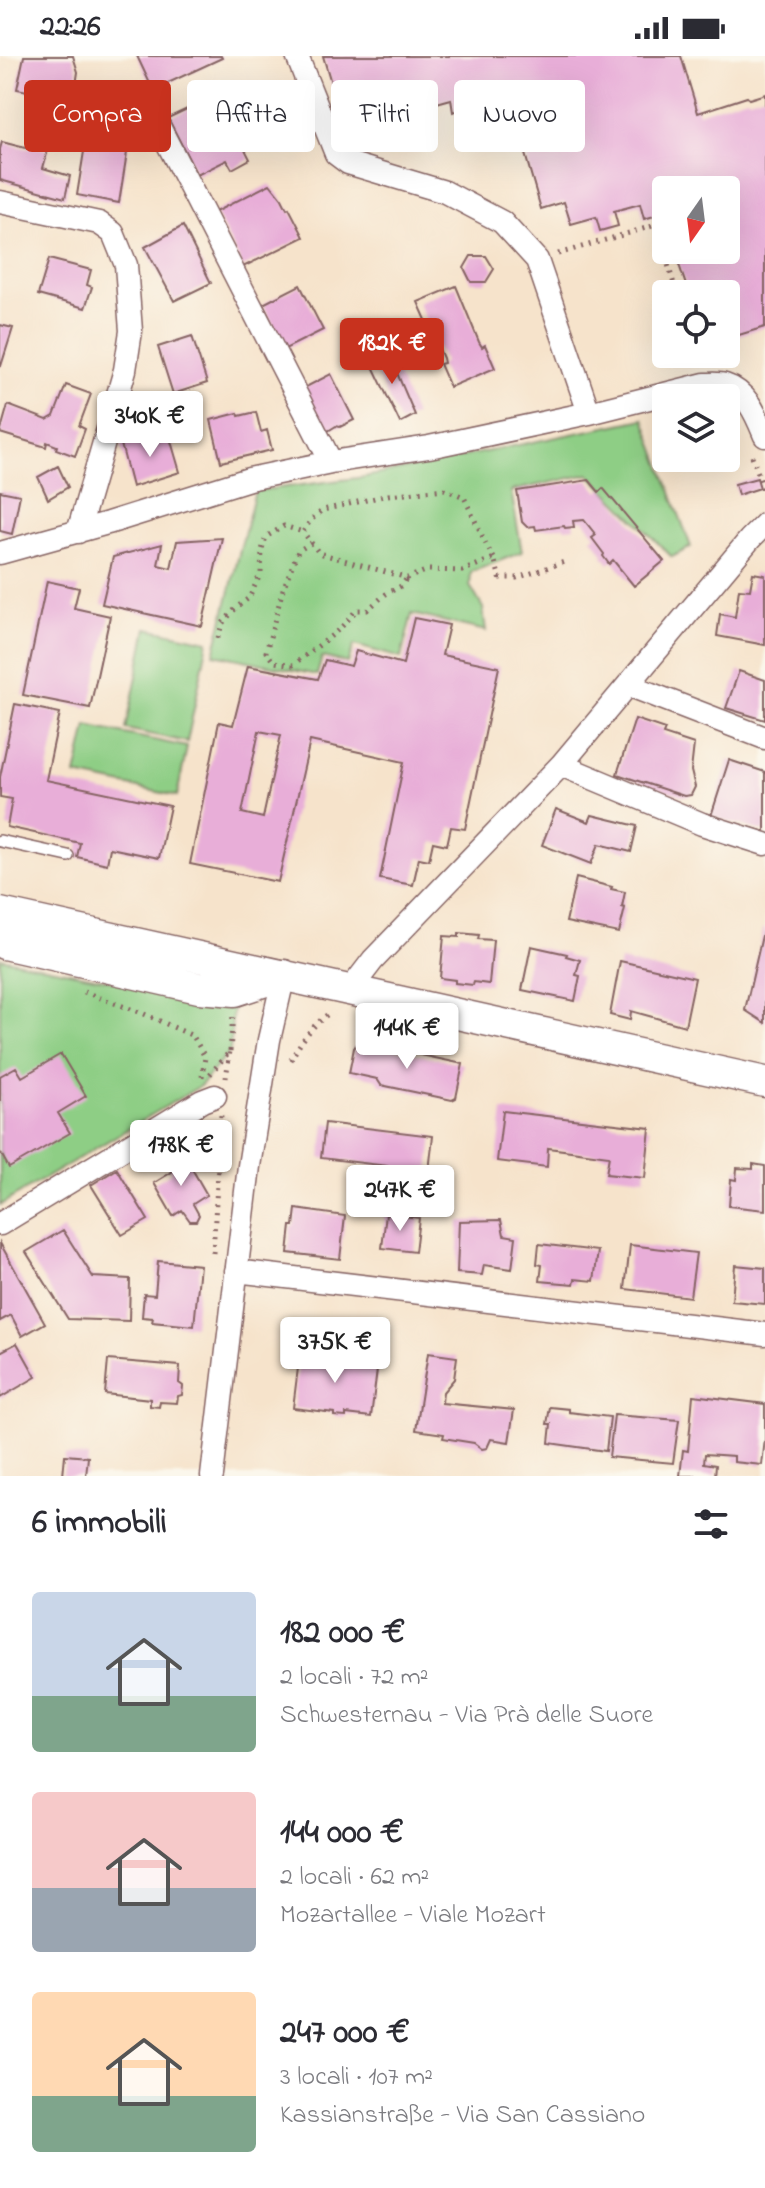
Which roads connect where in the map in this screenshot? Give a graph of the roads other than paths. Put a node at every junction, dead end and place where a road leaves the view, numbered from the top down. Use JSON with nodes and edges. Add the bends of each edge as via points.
{"nodes":[{"id":1,"x":297,"y":56,"type":"edge"},
{"id":2,"x":171,"y":150,"type":"edge"},
{"id":3,"x":0,"y":202,"type":"edge"},
{"id":4,"x":589,"y":413,"type":"junction"},
{"id":5,"x":765,"y":436,"type":"edge"},
{"id":6,"x":331,"y":462,"type":"junction"},
{"id":7,"x":765,"y":524,"type":"edge"},
{"id":8,"x":78,"y":532,"type":"junction"},
{"id":9,"x":0,"y":553,"type":"edge"},
{"id":10,"x":628,"y":685,"type":"junction"},
{"id":11,"x":765,"y":738,"type":"edge"},
{"id":12,"x":561,"y":765,"type":"junction"},
{"id":13,"x":0,"y":841,"type":"edge"},
{"id":14,"x":765,"y":844,"type":"edge"},
{"id":15,"x":68,"y":856,"type":"dead end"},
{"id":16,"x":0,"y":913,"type":"edge"},
{"id":17,"x":0,"y":941,"type":"edge"},
{"id":18,"x":284,"y":975,"type":"junction"},
{"id":19,"x":350,"y":990,"type":"junction"},
{"id":20,"x":765,"y":1082,"type":"edge"},
{"id":21,"x":220,"y":1098,"type":"road end"},
{"id":22,"x":0,"y":1224,"type":"edge"},
{"id":23,"x":236,"y":1271,"type":"junction"},
{"id":24,"x":765,"y":1334,"type":"edge"},
{"id":25,"x":212,"y":1476,"type":"edge"}],
"edges":[{"from":1,"to":4,"type":"street","via":[[336,154],[348,163],[445,192],[502,222],[537,260]]},
{"from":2,"to":6,"type":"street"},
{"from":3,"to":8,"type":"street","via":[[99,223],[113,233],[126,265],[131,331],[125,370]]},
{"from":4,"to":5,"type":"street","via":[[705,384],[724,385],[753,407]]},
{"from":4,"to":6,"type":"street"},
{"from":6,"to":8,"type":"street","via":[[249,479]]},
{"from":7,"to":10,"type":"street"},
{"from":8,"to":9,"type":"street"},
{"from":10,"to":11,"type":"street"},
{"from":10,"to":12,"type":"street"},
{"from":12,"to":14,"type":"street","via":[[702,824]]},
{"from":12,"to":19,"type":"street"},
{"from":13,"to":15,"type":"lane"},
{"from":16,"to":18,"type":"street"},
{"from":17,"to":18,"type":"street","via":[[199,988],[235,991]]},
{"from":18,"to":19,"type":"street"},
{"from":18,"to":23,"type":"street","via":[[266,1055]]},
{"from":19,"to":20,"type":"street"},
{"from":21,"to":22,"type":"street","via":[[202,1101]]},
{"from":23,"to":24,"type":"street"},
{"from":23,"to":25,"type":"street"}]}
